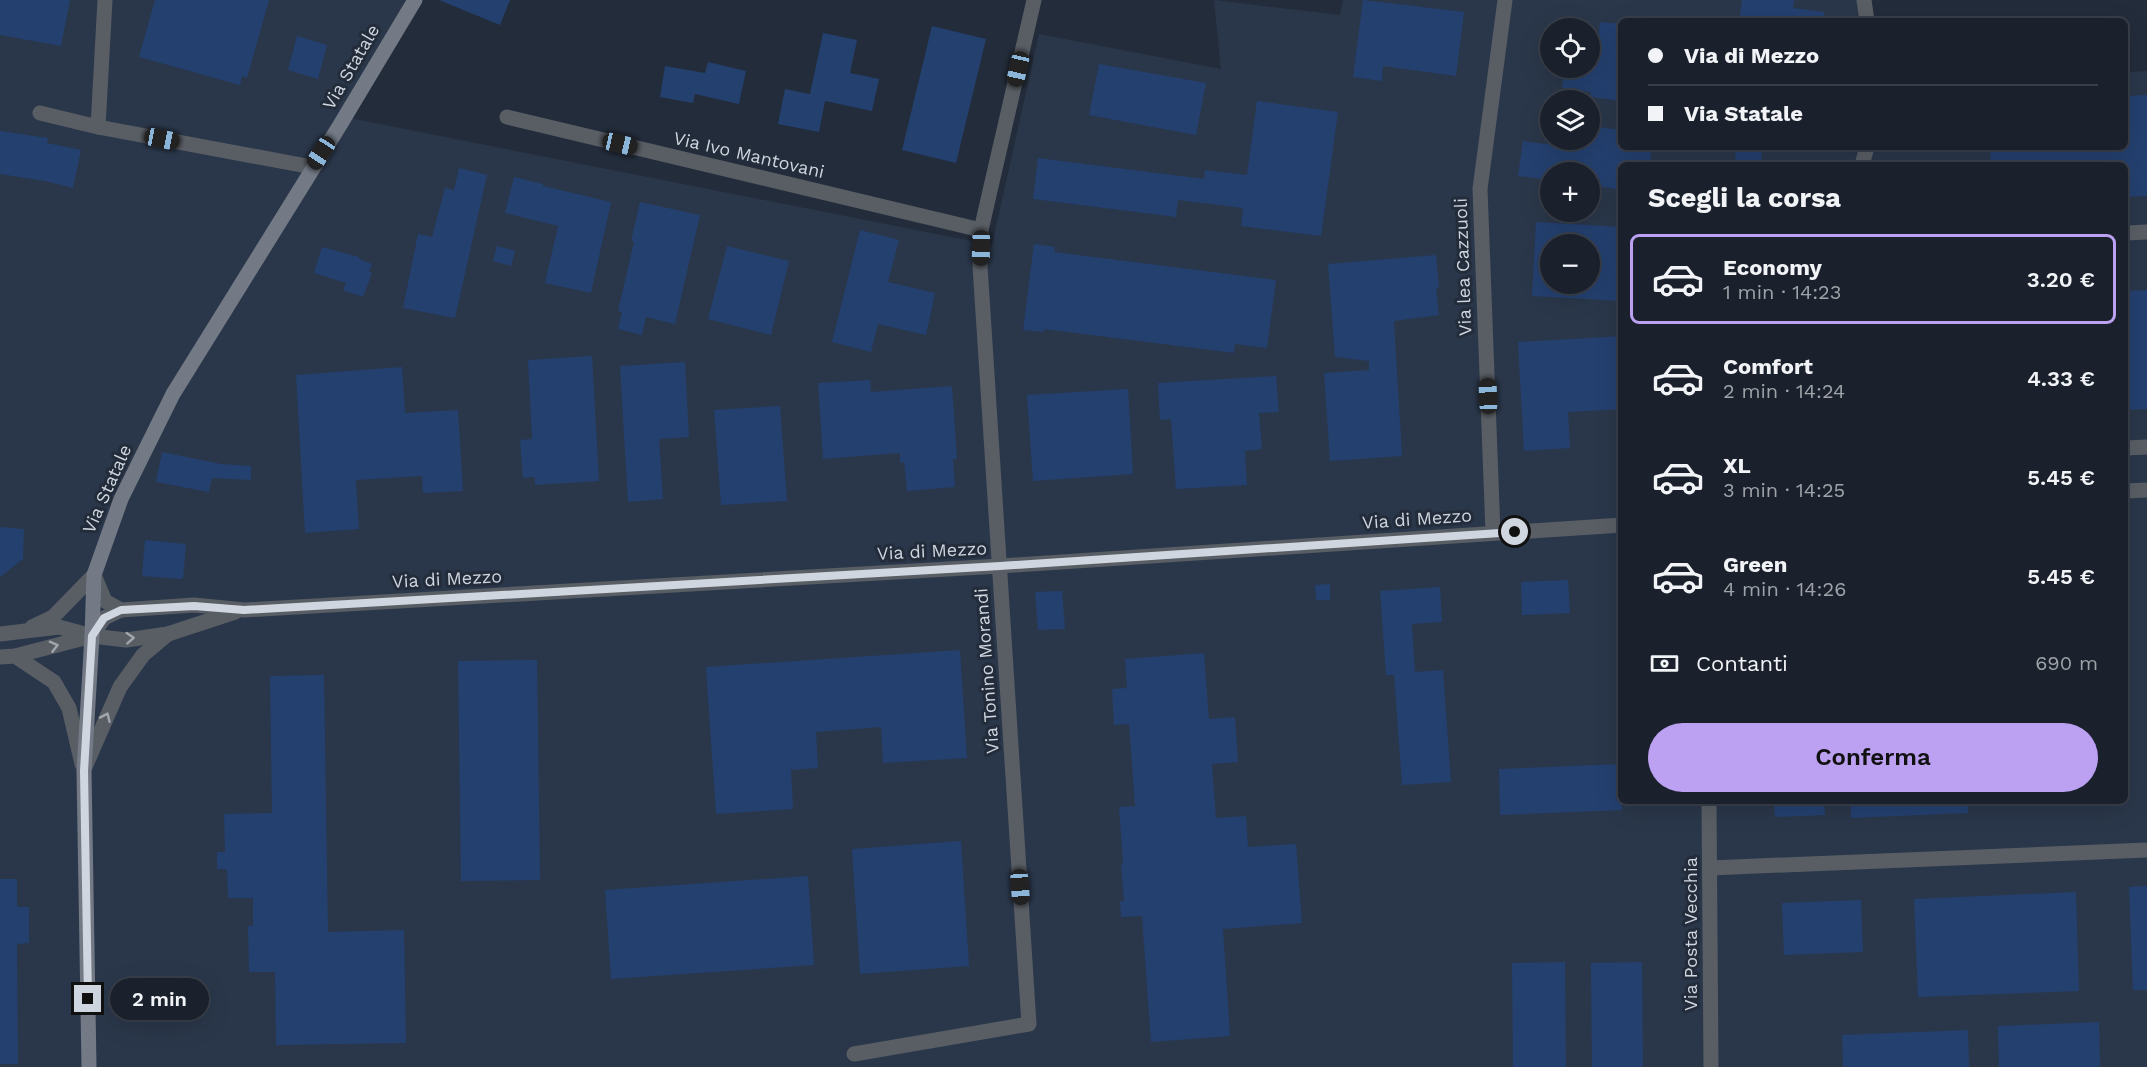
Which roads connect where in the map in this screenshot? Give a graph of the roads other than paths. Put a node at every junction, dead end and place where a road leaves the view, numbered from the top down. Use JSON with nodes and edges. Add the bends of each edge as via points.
{"nodes":[{"id":1,"x":105,"y":0,"type":"edge"},
{"id":2,"x":415,"y":0,"type":"edge"},
{"id":3,"x":1034,"y":0,"type":"edge"},
{"id":4,"x":1505,"y":0,"type":"edge"},
{"id":5,"x":1864,"y":0,"type":"edge"},
{"id":6,"x":1867,"y":18,"type":"edge"},
{"id":7,"x":40,"y":113,"type":"dead end"},
{"id":8,"x":507,"y":117,"type":"dead end"},
{"id":9,"x":98,"y":127,"type":"junction"},
{"id":10,"x":312,"y":167,"type":"junction"},
{"id":11,"x":981,"y":230,"type":"junction"},
{"id":12,"x":2147,"y":232,"type":"edge"},
{"id":13,"x":2128,"y":233,"type":"edge"},
{"id":14,"x":2147,"y":447,"type":"edge"},
{"id":15,"x":2128,"y":448,"type":"edge"},
{"id":16,"x":2147,"y":490,"type":"edge"},
{"id":17,"x":2128,"y":491,"type":"edge"},
{"id":18,"x":1618,"y":525,"type":"edge"},
{"id":19,"x":1493,"y":533,"type":"junction"},
{"id":20,"x":1000,"y":566,"type":"junction"},
{"id":21,"x":94,"y":574,"type":"junction"},
{"id":22,"x":121,"y":610,"type":"junction"},
{"id":23,"x":244,"y":610,"type":"junction"},
{"id":24,"x":22,"y":632,"type":"junction"},
{"id":25,"x":0,"y":634,"type":"edge"},
{"id":26,"x":168,"y":634,"type":"junction"},
{"id":27,"x":92,"y":636,"type":"junction"},
{"id":28,"x":8,"y":656,"type":"edge"},
{"id":29,"x":84,"y":771,"type":"junction"},
{"id":30,"x":1709,"y":804,"type":"edge"},
{"id":31,"x":2147,"y":850,"type":"edge"},
{"id":32,"x":1710,"y":868,"type":"junction"},
{"id":33,"x":854,"y":1054,"type":"dead end"},
{"id":34,"x":89,"y":1067,"type":"edge"},
{"id":35,"x":1711,"y":1067,"type":"edge"}],
"edges":[{"from":1,"to":9,"type":"street"},
{"from":2,"to":10,"type":"main road","name":"Via Statale"},
{"from":3,"to":11,"type":"street","name":"Via Tonino Morandi"},
{"from":4,"to":19,"type":"street","name":"Via lea Cazzuoli","via":[[1480,189]]},
{"from":5,"to":6,"type":"street"},
{"from":7,"to":9,"type":"street"},
{"from":8,"to":11,"type":"street","name":"Via Ivo Mantovani"},
{"from":9,"to":10,"type":"street"},
{"from":10,"to":21,"type":"main road","name":"Via Statale","via":[[173,394],[121,499]]},
{"from":11,"to":20,"type":"street","name":"Via Tonino Morandi","via":[[980,266]]},
{"from":12,"to":13,"type":"street"},
{"from":14,"to":15,"type":"street"},
{"from":16,"to":17,"type":"street"},
{"from":18,"to":19,"type":"street","name":"Via di Mezzo"},
{"from":19,"to":20,"type":"street","name":"Via di Mezzo"},
{"from":20,"to":23,"type":"street","name":"Via di Mezzo"},
{"from":20,"to":33,"type":"street","name":"Via Tonino Morandi","via":[[1029,1024]]},
{"from":21,"to":22,"type":"street","via":[[105,601]]},
{"from":21,"to":24,"type":"street","via":[[53,617]]},
{"from":21,"to":27,"type":"main road","name":"Via Statale"},
{"from":22,"to":23,"type":"street","via":[[194,606]]},
{"from":22,"to":27,"type":"street","via":[[104,618]]},
{"from":23,"to":26,"type":"street"},
{"from":24,"to":25,"type":"street"},
{"from":24,"to":27,"type":"street","via":[[59,627]]},
{"from":27,"to":26,"type":"street","one_way":true,"via":[[126,640]]},
{"from":29,"to":26,"type":"street","one_way":true,"via":[[120,687],[143,655]]},
{"from":28,"to":27,"type":"street","one_way":true},
{"from":27,"to":29,"type":"main road","name":"Via Statale"},
{"from":28,"to":29,"type":"street","via":[[54,682],[69,708]]},
{"from":29,"to":34,"type":"main road","name":"Via Statale"},
{"from":30,"to":32,"type":"street","name":"Via Posta Vecchia"},
{"from":31,"to":32,"type":"street"},
{"from":32,"to":35,"type":"street","name":"Via Posta Vecchia"}]}
